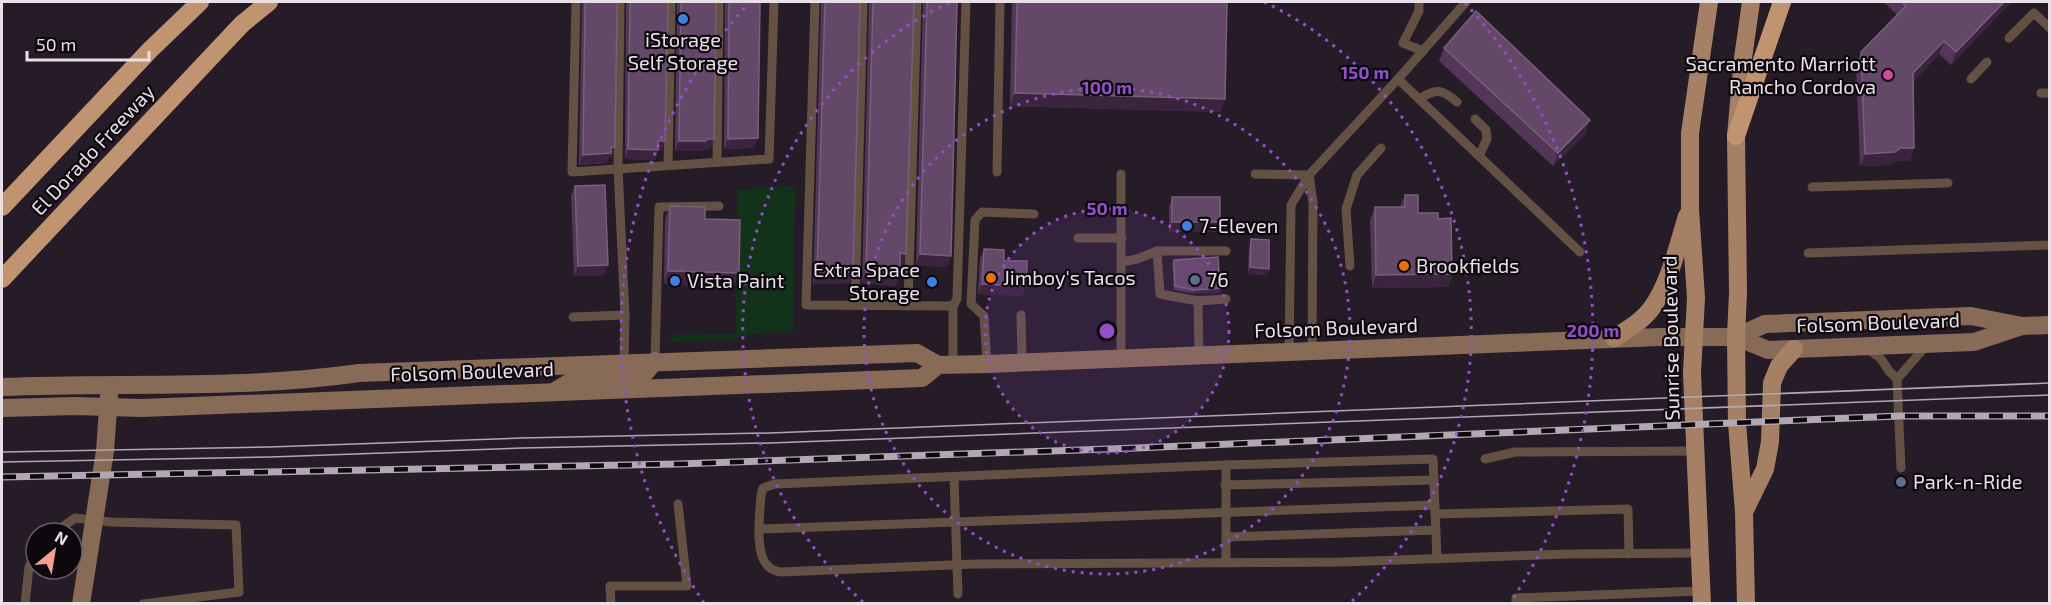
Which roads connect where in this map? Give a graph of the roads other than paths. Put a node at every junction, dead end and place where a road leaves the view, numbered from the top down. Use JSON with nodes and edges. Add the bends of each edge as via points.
{"nodes":[{"id":1,"x":200,"y":2,"type":"edge"},
{"id":2,"x":269,"y":2,"type":"edge"},
{"id":3,"x":576,"y":2,"type":"edge"},
{"id":4,"x":620,"y":2,"type":"edge"},
{"id":5,"x":671,"y":2,"type":"edge"},
{"id":6,"x":719,"y":2,"type":"edge"},
{"id":7,"x":774,"y":2,"type":"edge"},
{"id":8,"x":815,"y":2,"type":"edge"},
{"id":9,"x":863,"y":2,"type":"edge"},
{"id":10,"x":917,"y":2,"type":"edge"},
{"id":11,"x":966,"y":2,"type":"edge"},
{"id":12,"x":1000,"y":2,"type":"edge"},
{"id":13,"x":1419,"y":2,"type":"edge"},
{"id":14,"x":1466,"y":2,"type":"edge"},
{"id":15,"x":1708,"y":2,"type":"edge"},
{"id":16,"x":1751,"y":2,"type":"edge"},
{"id":17,"x":1782,"y":2,"type":"edge"},
{"id":18,"x":2049,"y":28,"type":"edge"},
{"id":19,"x":2009,"y":38,"type":"dead end"},
{"id":20,"x":1423,"y":51,"type":"junction"},
{"id":21,"x":1987,"y":62,"type":"dead end"},
{"id":22,"x":1398,"y":79,"type":"junction"},
{"id":23,"x":1971,"y":79,"type":"dead end"},
{"id":24,"x":1419,"y":99,"type":"junction"},
{"id":25,"x":1457,"y":102,"type":"dead end"},
{"id":26,"x":1475,"y":118,"type":"dead end"},
{"id":27,"x":1736,"y":136,"type":"junction"},
{"id":28,"x":1381,"y":148,"type":"dead end"},
{"id":29,"x":1479,"y":156,"type":"junction"},
{"id":30,"x":717,"y":162,"type":"junction"},
{"id":31,"x":668,"y":165,"type":"junction"},
{"id":32,"x":618,"y":168,"type":"junction"},
{"id":33,"x":997,"y":172,"type":"dead end"},
{"id":34,"x":1121,"y":174,"type":"dead end"},
{"id":35,"x":1255,"y":174,"type":"dead end"},
{"id":36,"x":1309,"y":176,"type":"junction"},
{"id":37,"x":1948,"y":183,"type":"dead end"},
{"id":38,"x":1812,"y":187,"type":"dead end"},
{"id":39,"x":719,"y":206,"type":"dead end"},
{"id":40,"x":2,"y":207,"type":"edge"},
{"id":41,"x":1690,"y":209,"type":"junction"},
{"id":42,"x":1034,"y":214,"type":"dead end"},
{"id":43,"x":1078,"y":238,"type":"dead end"},
{"id":44,"x":1122,"y":238,"type":"junction"},
{"id":45,"x":2049,"y":245,"type":"edge"},
{"id":46,"x":1157,"y":251,"type":"junction"},
{"id":47,"x":1226,"y":251,"type":"dead end"},
{"id":48,"x":1580,"y":252,"type":"dead end"},
{"id":49,"x":1808,"y":253,"type":"dead end"},
{"id":50,"x":1122,"y":262,"type":"junction"},
{"id":51,"x":1350,"y":266,"type":"dead end"},
{"id":52,"x":2,"y":279,"type":"edge"},
{"id":53,"x":1226,"y":299,"type":"dead end"},
{"id":54,"x":1198,"y":301,"type":"junction"},
{"id":55,"x":855,"y":305,"type":"junction"},
{"id":56,"x":908,"y":306,"type":"junction"},
{"id":57,"x":953,"y":306,"type":"junction"},
{"id":58,"x":625,"y":315,"type":"junction"},
{"id":59,"x":1021,"y":315,"type":"dead end"},
{"id":60,"x":573,"y":317,"type":"dead end"},
{"id":61,"x":2049,"y":325,"type":"edge"},
{"id":62,"x":2022,"y":326,"type":"junction"},
{"id":63,"x":1736,"y":337,"type":"junction"},
{"id":64,"x":1614,"y":338,"type":"junction"},
{"id":65,"x":1695,"y":338,"type":"junction"},
{"id":66,"x":1929,"y":344,"type":"junction"},
{"id":67,"x":1863,"y":346,"type":"junction"},
{"id":68,"x":1794,"y":349,"type":"junction"},
{"id":69,"x":1312,"y":352,"type":"junction"},
{"id":70,"x":1289,"y":353,"type":"junction"},
{"id":71,"x":1199,"y":356,"type":"junction"},
{"id":72,"x":1120,"y":359,"type":"junction"},
{"id":73,"x":655,"y":361,"type":"junction"},
{"id":74,"x":1022,"y":363,"type":"junction"},
{"id":75,"x":987,"y":364,"type":"junction"},
{"id":76,"x":946,"y":365,"type":"junction"},
{"id":77,"x":619,"y":369,"type":"junction"},
{"id":78,"x":1898,"y":379,"type":"junction"},
{"id":79,"x":109,"y":385,"type":"junction"},
{"id":80,"x":2,"y":387,"type":"edge"},
{"id":81,"x":556,"y":391,"type":"junction"},
{"id":82,"x":109,"y":407,"type":"junction"},
{"id":83,"x":2,"y":408,"type":"edge"},
{"id":84,"x":1695,"y":451,"type":"junction"},
{"id":85,"x":1485,"y":459,"type":"dead end"},
{"id":86,"x":1226,"y":465,"type":"junction"},
{"id":87,"x":1900,"y":468,"type":"dead end"},
{"id":88,"x":954,"y":477,"type":"junction"},
{"id":89,"x":1434,"y":480,"type":"junction"},
{"id":90,"x":1225,"y":485,"type":"junction"},
{"id":91,"x":678,"y":504,"type":"dead end"},
{"id":92,"x":1435,"y":510,"type":"junction"},
{"id":93,"x":1227,"y":511,"type":"junction"},
{"id":94,"x":1744,"y":512,"type":"junction"},
{"id":95,"x":94,"y":519,"type":"junction"},
{"id":96,"x":71,"y":521,"type":"edge"},
{"id":97,"x":955,"y":523,"type":"junction"},
{"id":98,"x":760,"y":529,"type":"junction"},
{"id":99,"x":1436,"y":530,"type":"junction"},
{"id":100,"x":1227,"y":537,"type":"junction"},
{"id":101,"x":1629,"y":554,"type":"junction"},
{"id":102,"x":1700,"y":554,"type":"junction"},
{"id":103,"x":1437,"y":559,"type":"junction"},
{"id":104,"x":1226,"y":563,"type":"junction"},
{"id":105,"x":957,"y":565,"type":"junction"},
{"id":106,"x":27,"y":581,"type":"edge"},
{"id":107,"x":958,"y":594,"type":"dead end"},
{"id":108,"x":1701,"y":597,"type":"edge"},
{"id":109,"x":203,"y":600,"type":"edge"},
{"id":110,"x":25,"y":603,"type":"edge"},
{"id":111,"x":81,"y":603,"type":"edge"},
{"id":112,"x":149,"y":603,"type":"edge"},
{"id":113,"x":611,"y":603,"type":"edge"},
{"id":114,"x":1516,"y":603,"type":"edge"},
{"id":115,"x":1746,"y":603,"type":"edge"}],
"edges":[{"from":1,"to":40,"type":"highway","name":"El Dorado Freeway"},
{"from":2,"to":52,"type":"highway","name":"El Dorado Freeway","via":[[242,24]]},
{"from":3,"to":32,"type":"lane","via":[[572,172]]},
{"from":4,"to":32,"type":"lane"},
{"from":5,"to":31,"type":"lane"},
{"from":6,"to":30,"type":"lane"},
{"from":7,"to":30,"type":"lane","via":[[769,159]]},
{"from":8,"to":55,"type":"lane","via":[[806,305]]},
{"from":9,"to":55,"type":"lane"},
{"from":10,"to":56,"type":"lane"},
{"from":11,"to":57,"type":"lane","via":[[958,292]]},
{"from":12,"to":33,"type":"lane"},
{"from":13,"to":20,"type":"lane","via":[[1419,11],[1403,43]]},
{"from":14,"to":20,"type":"lane"},
{"from":15,"to":41,"type":"main road","name":"Sunrise Boulevard","via":[[1690,133]]},
{"from":16,"to":27,"type":"main road"},
{"from":17,"to":27,"type":"highway"},
{"from":18,"to":19,"type":"lane","via":[[2034,13]]},
{"from":20,"to":22,"type":"lane"},
{"from":21,"to":23,"type":"lane"},
{"from":22,"to":24,"type":"lane"},
{"from":22,"to":36,"type":"lane"},
{"from":24,"to":25,"type":"lane","via":[[1437,91],[1446,92]]},
{"from":24,"to":29,"type":"lane"},
{"from":26,"to":29,"type":"lane","via":[[1486,130],[1487,139]]},
{"from":27,"to":63,"type":"main road"},
{"from":28,"to":51,"type":"lane","via":[[1356,176],[1346,209]]},
{"from":29,"to":48,"type":"lane"},
{"from":30,"to":31,"type":"lane"},
{"from":31,"to":32,"type":"lane"},
{"from":32,"to":58,"type":"lane"},
{"from":34,"to":44,"type":"lane"},
{"from":35,"to":36,"type":"lane"},
{"from":36,"to":69,"type":"lane","via":[[1313,202]]},
{"from":36,"to":70,"type":"lane","via":[[1291,205]]},
{"from":37,"to":38,"type":"lane"},
{"from":39,"to":73,"type":"lane","via":[[659,207]]},
{"from":41,"to":64,"type":"main road","via":[[1651,310]]},
{"from":41,"to":65,"type":"main road","name":"Sunrise Boulevard"},
{"from":42,"to":75,"type":"lane","via":[[982,212],[976,216],[971,304],[984,316]]},
{"from":43,"to":44,"type":"lane"},
{"from":44,"to":50,"type":"lane"},
{"from":45,"to":49,"type":"lane"},
{"from":46,"to":47,"type":"lane"},
{"from":46,"to":50,"type":"lane"},
{"from":46,"to":54,"type":"lane","via":[[1160,294]]},
{"from":50,"to":72,"type":"lane"},
{"from":53,"to":54,"type":"lane"},
{"from":54,"to":71,"type":"lane"},
{"from":55,"to":56,"type":"lane"},
{"from":56,"to":57,"type":"lane"},
{"from":57,"to":76,"type":"lane"},
{"from":58,"to":60,"type":"lane"},
{"from":58,"to":77,"type":"lane"},
{"from":59,"to":74,"type":"lane"},
{"from":61,"to":62,"type":"main road","name":"Folsom Boulevard"},
{"from":62,"to":63,"type":"main road","name":"Folsom Boulevard","via":[[1971,316],[1765,324]]},
{"from":62,"to":66,"type":"main road","name":"Folsom Boulevard","via":[[1974,342]]},
{"from":63,"to":65,"type":"main road","name":"Folsom Boulevard"},
{"from":63,"to":68,"type":"main road","name":"Folsom Boulevard","via":[[1768,350]]},
{"from":63,"to":94,"type":"main road"},
{"from":64,"to":65,"type":"main road","name":"Folsom Boulevard"},
{"from":64,"to":69,"type":"main road","name":"Folsom Boulevard"},
{"from":65,"to":84,"type":"main road","name":"Sunrise Boulevard"},
{"from":66,"to":67,"type":"main road","name":"Folsom Boulevard"},
{"from":66,"to":78,"type":"lane"},
{"from":67,"to":68,"type":"main road","name":"Folsom Boulevard"},
{"from":67,"to":78,"type":"lane"},
{"from":68,"to":94,"type":"main road","via":[[1779,366],[1772,383],[1765,469]]},
{"from":69,"to":70,"type":"main road","name":"Folsom Boulevard"},
{"from":70,"to":71,"type":"main road","name":"Folsom Boulevard"},
{"from":71,"to":72,"type":"main road","name":"Folsom Boulevard"},
{"from":72,"to":74,"type":"main road","name":"Folsom Boulevard"},
{"from":73,"to":76,"type":"main road","name":"Folsom Boulevard","via":[[917,353]]},
{"from":73,"to":77,"type":"main road","via":[[644,374]]},
{"from":74,"to":75,"type":"main road","name":"Folsom Boulevard"},
{"from":75,"to":76,"type":"main road","name":"Folsom Boulevard"},
{"from":76,"to":81,"type":"main road","name":"Folsom Boulevard","via":[[922,378]]},
{"from":77,"to":79,"type":"main road","name":"Folsom Boulevard","via":[[359,373],[320,379]]},
{"from":77,"to":81,"type":"main road","via":[[577,378]]},
{"from":78,"to":87,"type":"lane"},
{"from":79,"to":80,"type":"main road","name":"Folsom Boulevard"},
{"from":79,"to":82,"type":"main road"},
{"from":81,"to":82,"type":"main road","name":"Folsom Boulevard"},
{"from":82,"to":83,"type":"main road","name":"Folsom Boulevard"},
{"from":82,"to":95,"type":"main road"},
{"from":84,"to":85,"type":"lane","via":[[1515,452]]},
{"from":84,"to":102,"type":"main road","name":"Sunrise Boulevard"},
{"from":86,"to":88,"type":"lane"},
{"from":86,"to":89,"type":"lane","via":[[1433,459]]},
{"from":86,"to":90,"type":"lane"},
{"from":88,"to":97,"type":"lane"},
{"from":88,"to":98,"type":"lane","via":[[775,484],[763,488],[760,495]]},
{"from":89,"to":90,"type":"lane"},
{"from":89,"to":92,"type":"lane"},
{"from":90,"to":93,"type":"lane"},
{"from":91,"to":113,"type":"lane","via":[[687,586],[610,586]]},
{"from":92,"to":93,"type":"lane"},
{"from":92,"to":99,"type":"lane"},
{"from":92,"to":101,"type":"lane","via":[[1628,509]]},
{"from":93,"to":97,"type":"lane"},
{"from":93,"to":100,"type":"lane"},
{"from":94,"to":115,"type":"main road"},
{"from":95,"to":96,"type":"lane"},
{"from":95,"to":109,"type":"lane","via":[[236,525],[240,592]]},
{"from":95,"to":111,"type":"main road"},
{"from":97,"to":98,"type":"lane"},
{"from":97,"to":105,"type":"lane"},
{"from":98,"to":105,"type":"lane","via":[[763,560],[769,568],[780,572]]},
{"from":99,"to":100,"type":"lane"},
{"from":99,"to":103,"type":"lane"},
{"from":100,"to":104,"type":"lane"},
{"from":101,"to":102,"type":"lane"},
{"from":101,"to":103,"type":"lane"},
{"from":102,"to":108,"type":"main road","name":"Sunrise Boulevard"},
{"from":103,"to":104,"type":"lane"},
{"from":104,"to":105,"type":"lane"},
{"from":105,"to":107,"type":"lane"},
{"from":106,"to":110,"type":"lane"},
{"from":108,"to":114,"type":"lane","via":[[1516,598]]},
{"from":109,"to":112,"type":"lane"}]}
